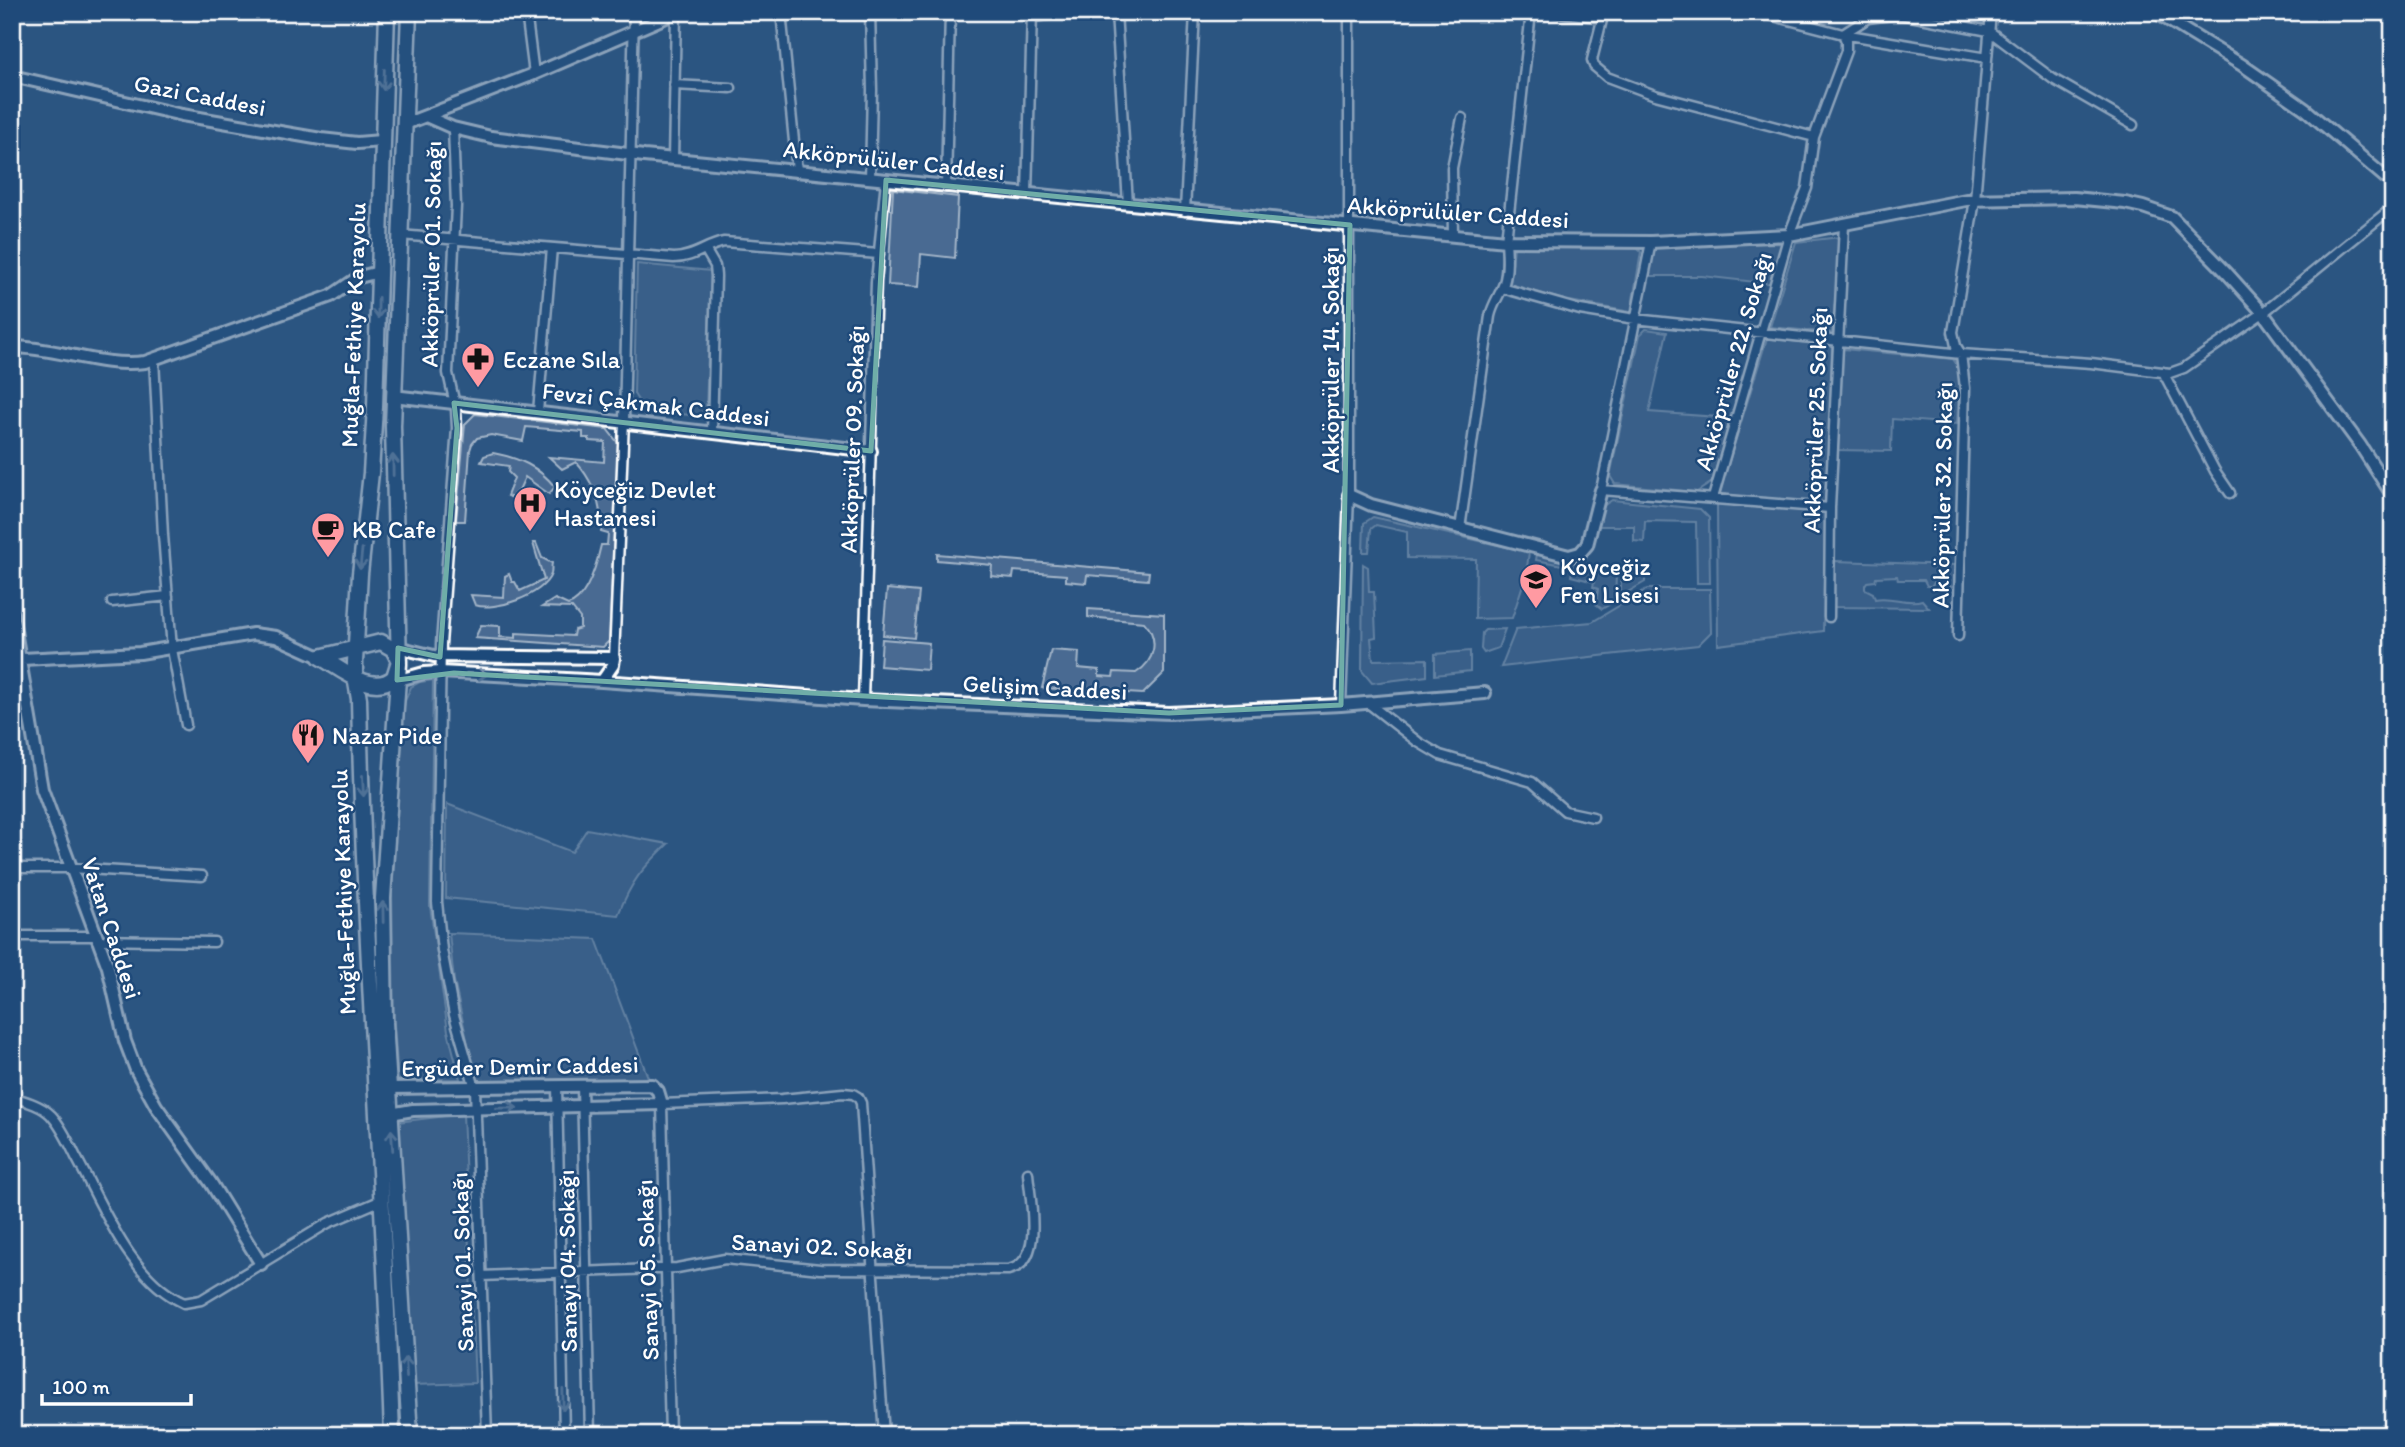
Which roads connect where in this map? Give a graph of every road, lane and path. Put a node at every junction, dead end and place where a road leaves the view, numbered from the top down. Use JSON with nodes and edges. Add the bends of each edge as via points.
{"nodes":[{"id":1,"x":13,"y":12,"type":"edge"},
{"id":2,"x":387,"y":12,"type":"edge"},
{"id":3,"x":409,"y":12,"type":"edge"},
{"id":4,"x":526,"y":12,"type":"edge"},
{"id":5,"x":634,"y":12,"type":"edge"},
{"id":6,"x":781,"y":12,"type":"edge"},
{"id":7,"x":870,"y":12,"type":"edge"},
{"id":8,"x":950,"y":12,"type":"edge"},
{"id":9,"x":1071,"y":12,"type":"edge"},
{"id":10,"x":1116,"y":12,"type":"edge"},
{"id":11,"x":1195,"y":12,"type":"edge"},
{"id":12,"x":1349,"y":12,"type":"edge"},
{"id":13,"x":1531,"y":12,"type":"edge"},
{"id":14,"x":1555,"y":12,"type":"edge"},
{"id":15,"x":1758,"y":12,"type":"edge"},
{"id":16,"x":1991,"y":12,"type":"edge"},
{"id":17,"x":2155,"y":12,"type":"edge"},
{"id":18,"x":677,"y":13,"type":"edge"},
{"id":19,"x":1032,"y":15,"type":"edge"},
{"id":20,"x":1604,"y":15,"type":"edge"},
{"id":21,"x":12,"y":20,"type":"edge"},
{"id":22,"x":633,"y":31,"type":"junction"},
{"id":23,"x":1989,"y":31,"type":"junction"},
{"id":24,"x":1843,"y":34,"type":"junction"},
{"id":25,"x":1987,"y":58,"type":"junction"},
{"id":26,"x":534,"y":74,"type":"junction"},
{"id":27,"x":12,"y":76,"type":"edge"},
{"id":28,"x":674,"y":85,"type":"junction"},
{"id":29,"x":731,"y":88,"type":"dead end"},
{"id":30,"x":428,"y":117,"type":"junction"},
{"id":31,"x":1462,"y":118,"type":"dead end"},
{"id":32,"x":405,"y":124,"type":"junction"},
{"id":33,"x":2133,"y":125,"type":"dead end"},
{"id":34,"x":453,"y":128,"type":"junction"},
{"id":35,"x":1814,"y":137,"type":"junction"},
{"id":36,"x":381,"y":141,"type":"junction"},
{"id":37,"x":629,"y":154,"type":"junction"},
{"id":38,"x":673,"y":159,"type":"junction"},
{"id":39,"x":797,"y":171,"type":"junction"},
{"id":40,"x":870,"y":178,"type":"junction"},
{"id":41,"x":886,"y":180,"type":"junction"},
{"id":42,"x":2393,"y":184,"type":"edge"},
{"id":43,"x":946,"y":187,"type":"junction"},
{"id":44,"x":1027,"y":194,"type":"junction"},
{"id":45,"x":1975,"y":200,"type":"junction"},
{"id":46,"x":1128,"y":204,"type":"junction"},
{"id":47,"x":2393,"y":207,"type":"edge"},
{"id":48,"x":1185,"y":211,"type":"junction"},
{"id":49,"x":1350,"y":225,"type":"junction"},
{"id":50,"x":1844,"y":225,"type":"junction"},
{"id":51,"x":400,"y":235,"type":"junction"},
{"id":52,"x":1789,"y":235,"type":"junction"},
{"id":53,"x":1453,"y":236,"type":"junction"},
{"id":54,"x":454,"y":241,"type":"junction"},
{"id":55,"x":1506,"y":241,"type":"junction"},
{"id":56,"x":1651,"y":242,"type":"junction"},
{"id":57,"x":552,"y":248,"type":"junction"},
{"id":58,"x":705,"y":249,"type":"junction"},
{"id":59,"x":629,"y":254,"type":"junction"},
{"id":60,"x":879,"y":254,"type":"junction"},
{"id":61,"x":379,"y":272,"type":"junction"},
{"id":62,"x":1502,"y":288,"type":"junction"},
{"id":63,"x":2263,"y":313,"type":"junction"},
{"id":64,"x":1635,"y":319,"type":"junction"},
{"id":65,"x":1762,"y":332,"type":"junction"},
{"id":66,"x":1837,"y":340,"type":"junction"},
{"id":67,"x":12,"y":347,"type":"edge"},
{"id":68,"x":1961,"y":354,"type":"junction"},
{"id":69,"x":154,"y":359,"type":"junction"},
{"id":70,"x":2163,"y":372,"type":"junction"},
{"id":71,"x":393,"y":396,"type":"junction"},
{"id":72,"x":454,"y":403,"type":"junction"},
{"id":73,"x":538,"y":412,"type":"junction"},
{"id":74,"x":624,"y":421,"type":"junction"},
{"id":75,"x":712,"y":432,"type":"junction"},
{"id":76,"x":871,"y":451,"type":"junction"},
{"id":77,"x":1601,"y":490,"type":"junction"},
{"id":78,"x":2230,"y":493,"type":"dead end"},
{"id":79,"x":1349,"y":495,"type":"junction"},
{"id":80,"x":2393,"y":496,"type":"edge"},
{"id":81,"x":1713,"y":498,"type":"junction"},
{"id":82,"x":1830,"y":508,"type":"junction"},
{"id":83,"x":1460,"y":529,"type":"junction"},
{"id":84,"x":168,"y":596,"type":"junction"},
{"id":85,"x":112,"y":601,"type":"dead end"},
{"id":86,"x":12,"y":613,"type":"edge"},
{"id":87,"x":1829,"y":617,"type":"dead end"},
{"id":88,"x":1958,"y":636,"type":"dead end"},
{"id":89,"x":393,"y":646,"type":"junction"},
{"id":90,"x":172,"y":649,"type":"junction"},
{"id":91,"x":440,"y":656,"type":"junction"},
{"id":92,"x":320,"y":657,"type":"junction"},
{"id":93,"x":614,"y":658,"type":"junction"},
{"id":94,"x":22,"y":659,"type":"junction"},
{"id":95,"x":360,"y":662,"type":"junction"},
{"id":96,"x":440,"y":672,"type":"junction"},
{"id":97,"x":602,"y":681,"type":"junction"},
{"id":98,"x":391,"y":682,"type":"junction"},
{"id":99,"x":1485,"y":693,"type":"dead end"},
{"id":100,"x":863,"y":700,"type":"junction"},
{"id":101,"x":1368,"y":703,"type":"junction"},
{"id":102,"x":1341,"y":705,"type":"junction"},
{"id":103,"x":186,"y":725,"type":"dead end"},
{"id":104,"x":1593,"y":817,"type":"dead end"},
{"id":105,"x":12,"y":868,"type":"edge"},
{"id":106,"x":70,"y":868,"type":"junction"},
{"id":107,"x":202,"y":876,"type":"dead end"},
{"id":108,"x":12,"y":936,"type":"edge"},
{"id":109,"x":97,"y":938,"type":"junction"},
{"id":110,"x":214,"y":942,"type":"dead end"},
{"id":111,"x":557,"y":1086,"type":"junction"},
{"id":112,"x":582,"y":1086,"type":"junction"},
{"id":113,"x":389,"y":1088,"type":"junction"},
{"id":114,"x":475,"y":1088,"type":"junction"},
{"id":115,"x":12,"y":1097,"type":"edge"},
{"id":116,"x":662,"y":1104,"type":"junction"},
{"id":117,"x":583,"y":1106,"type":"junction"},
{"id":118,"x":557,"y":1107,"type":"junction"},
{"id":119,"x":476,"y":1109,"type":"junction"},
{"id":120,"x":390,"y":1114,"type":"junction"},
{"id":121,"x":1028,"y":1173,"type":"dead end"},
{"id":122,"x":382,"y":1200,"type":"junction"},
{"id":123,"x":261,"y":1264,"type":"junction"},
{"id":124,"x":666,"y":1268,"type":"junction"},
{"id":125,"x":873,"y":1270,"type":"junction"},
{"id":126,"x":586,"y":1273,"type":"junction"},
{"id":127,"x":561,"y":1274,"type":"junction"},
{"id":128,"x":482,"y":1276,"type":"junction"},
{"id":129,"x":392,"y":1435,"type":"edge"},
{"id":130,"x":410,"y":1435,"type":"edge"},
{"id":131,"x":487,"y":1435,"type":"edge"},
{"id":132,"x":564,"y":1435,"type":"edge"},
{"id":133,"x":590,"y":1435,"type":"edge"},
{"id":134,"x":670,"y":1435,"type":"edge"},
{"id":135,"x":884,"y":1435,"type":"edge"}],
"edges":[{"from":1,"to":21,"type":"street"},
{"from":2,"to":36,"type":"highway","name":"Muğla-Fethiye Karayolu","one_way":true},
{"from":3,"to":32,"type":"highway","name":"Muğla-Fethiye Karayolu"},
{"from":4,"to":26,"type":"street"},
{"from":5,"to":22,"type":"street"},
{"from":6,"to":39,"type":"street"},
{"from":7,"to":40,"type":"street"},
{"from":8,"to":43,"type":"street"},
{"from":9,"to":19,"type":"street"},
{"from":10,"to":46,"type":"street"},
{"from":11,"to":48,"type":"street"},
{"from":12,"to":49,"type":"street","name":"Akköprüler 14. Sokağı"},
{"from":13,"to":55,"type":"street"},
{"from":14,"to":20,"type":"street"},
{"from":15,"to":24,"type":"street"},
{"from":16,"to":23,"type":"street","name":"Akköprüler 32. Sokağı"},
{"from":17,"to":42,"type":"street","via":[[2305,109]]},
{"from":18,"to":22,"type":"street"},
{"from":18,"to":28,"type":"street"},
{"from":19,"to":44,"type":"street"},
{"from":20,"to":35,"type":"street","via":[[1592,60],[1607,77],[1655,95]]},
{"from":22,"to":26,"type":"street"},
{"from":22,"to":37,"type":"street"},
{"from":23,"to":24,"type":"street","via":[[1900,14],[1868,18]]},
{"from":23,"to":25,"type":"street","name":"Akköprüler 32. Sokağı"},
{"from":23,"to":33,"type":"street","via":[[2053,79]]},
{"from":24,"to":25,"type":"street"},
{"from":24,"to":35,"type":"street","name":"Akköprüler 22. Sokağı","via":[[1846,51]]},
{"from":25,"to":45,"type":"street","name":"Akköprüler 32. Sokağı"},
{"from":26,"to":30,"type":"street"},
{"from":27,"to":36,"type":"street","name":"Gazi Caddesi","via":[[293,135],[341,142]]},
{"from":28,"to":29,"type":"street"},
{"from":28,"to":38,"type":"street"},
{"from":30,"to":32,"type":"street"},
{"from":30,"to":34,"type":"street","name":"Akköprülüler Caddesi"},
{"from":31,"to":53,"type":"street","via":[[1452,168]]},
{"from":32,"to":51,"type":"highway","name":"Muğla-Fethiye Karayolu"},
{"from":34,"to":37,"type":"street","name":"Akköprülüler Caddesi"},
{"from":34,"to":54,"type":"street","name":"Akköprüler 01. Sokağı"},
{"from":35,"to":52,"type":"street","name":"Akköprüler 22. Sokağı","via":[[1807,188]]},
{"from":36,"to":61,"type":"highway","name":"Muğla-Fethiye Karayolu"},
{"from":37,"to":38,"type":"street","name":"Akköprülüler Caddesi"},
{"from":37,"to":59,"type":"street"},
{"from":38,"to":39,"type":"street","name":"Akköprülüler Caddesi"},
{"from":39,"to":40,"type":"street","name":"Akköprülüler Caddesi"},
{"from":40,"to":41,"type":"street","name":"Akköprülüler Caddesi"},
{"from":41,"to":43,"type":"street","name":"Akköprülüler Caddesi"},
{"from":41,"to":60,"type":"street","name":"Akköprüler 09. Sokağı"},
{"from":43,"to":44,"type":"street","name":"Akköprülüler Caddesi"},
{"from":44,"to":46,"type":"street","name":"Akköprülüler Caddesi"},
{"from":45,"to":50,"type":"street","name":"Akköprülüler Caddesi"},
{"from":45,"to":63,"type":"street","name":"Akköprülüler Caddesi","via":[[2088,198],[2158,211],[2181,224]]},
{"from":45,"to":68,"type":"street","name":"Akköprüler 32. Sokağı","via":[[1952,332]]},
{"from":46,"to":48,"type":"street","name":"Akköprülüler Caddesi"},
{"from":47,"to":63,"type":"street"},
{"from":48,"to":49,"type":"street","name":"Akköprülüler Caddesi"},
{"from":49,"to":53,"type":"street","name":"Akköprülüler Caddesi"},
{"from":49,"to":79,"type":"street","name":"Akköprüler 14. Sokağı"},
{"from":50,"to":52,"type":"street","name":"Akköprülüler Caddesi"},
{"from":50,"to":66,"type":"street","name":"Akköprüler 25. Sokağı"},
{"from":51,"to":54,"type":"street"},
{"from":51,"to":71,"type":"highway","name":"Muğla-Fethiye Karayolu"},
{"from":52,"to":56,"type":"street","name":"Akköprülüler Caddesi"},
{"from":52,"to":65,"type":"street","name":"Akköprüler 22. Sokağı"},
{"from":53,"to":55,"type":"street","name":"Akköprülüler Caddesi"},
{"from":54,"to":57,"type":"street"},
{"from":54,"to":72,"type":"street","name":"Akköprüler 01. Sokağı","via":[[448,360]]},
{"from":55,"to":56,"type":"street","name":"Akköprülüler Caddesi"},
{"from":55,"to":62,"type":"street"},
{"from":56,"to":64,"type":"street"},
{"from":57,"to":59,"type":"street"},
{"from":57,"to":73,"type":"street"},
{"from":58,"to":59,"type":"street","via":[[683,258]]},
{"from":58,"to":60,"type":"street","via":[[724,242]]},
{"from":58,"to":75,"type":"street","via":[[716,276]]},
{"from":59,"to":74,"type":"street"},
{"from":60,"to":76,"type":"street","name":"Akköprüler 09. Sokağı"},
{"from":61,"to":69,"type":"street","via":[[359,277],[331,296]]},
{"from":61,"to":95,"type":"highway","name":"Muğla-Fethiye Karayolu","one_way":true,"via":[[373,445],[360,574]]},
{"from":62,"to":64,"type":"street","via":[[1580,310]]},
{"from":62,"to":83,"type":"street","via":[[1490,316]]},
{"from":63,"to":70,"type":"street","via":[[2184,368]]},
{"from":63,"to":80,"type":"street","name":"Akköprülüler Caddesi"},
{"from":64,"to":65,"type":"street"},
{"from":64,"to":77,"type":"street"},
{"from":65,"to":66,"type":"street"},
{"from":65,"to":81,"type":"street","name":"Akköprüler 22. Sokağı"},
{"from":66,"to":68,"type":"street"},
{"from":66,"to":82,"type":"street","name":"Akköprüler 25. Sokağı"},
{"from":67,"to":69,"type":"street","via":[[36,347],[125,364]]},
{"from":68,"to":70,"type":"street"},
{"from":68,"to":88,"type":"street","name":"Akköprüler 32. Sokağı","via":[[1965,388]]},
{"from":69,"to":84,"type":"street"},
{"from":70,"to":78,"type":"street"},
{"from":71,"to":72,"type":"street","name":"Fevzi Çakmak Caddesi"},
{"from":89,"to":71,"type":"highway","name":"Muğla-Fethiye Karayolu","one_way":true},
{"from":72,"to":73,"type":"street","name":"Fevzi Çakmak Caddesi"},
{"from":72,"to":91,"type":"street","name":"Akköprüler 01. Sokağı","via":[[457,428]]},
{"from":73,"to":74,"type":"street","name":"Fevzi Çakmak Caddesi"},
{"from":74,"to":75,"type":"street","name":"Fevzi Çakmak Caddesi"},
{"from":74,"to":93,"type":"street"},
{"from":75,"to":76,"type":"street","name":"Fevzi Çakmak Caddesi"},
{"from":76,"to":100,"type":"street","name":"Akköprüler 09. Sokağı"},
{"from":77,"to":81,"type":"street"},
{"from":77,"to":83,"type":"street","via":[[1587,545],[1575,555]]},
{"from":79,"to":83,"type":"street"},
{"from":79,"to":102,"type":"street","name":"Akköprüler 14. Sokağı"},
{"from":81,"to":82,"type":"street"},
{"from":82,"to":87,"type":"street","name":"Akköprüler 25. Sokağı"},
{"from":84,"to":85,"type":"street"},
{"from":84,"to":90,"type":"street"},
{"from":86,"to":94,"type":"street","name":"Vatan Caddesi"},
{"from":89,"to":91,"type":"street"},
{"from":89,"to":95,"type":"highway","via":[[377,642]]},
{"from":89,"to":98,"type":"highway","name":"Muğla-Fethiye Karayolu","via":[[399,664]]},
{"from":90,"to":92,"type":"street","via":[[253,634],[276,637]]},
{"from":90,"to":94,"type":"street"},
{"from":90,"to":103,"type":"street"},
{"from":91,"to":93,"type":"street"},
{"from":91,"to":96,"type":"street","name":"Akköprüler 01. Sokağı"},
{"from":92,"to":95,"type":"highway"},
{"from":92,"to":95,"type":"highway"},
{"from":93,"to":97,"type":"street"},
{"from":94,"to":106,"type":"street","name":"Vatan Caddesi","via":[[42,789]]},
{"from":95,"to":98,"type":"highway","via":[[375,685]]},
{"from":95,"to":122,"type":"highway","name":"Muğla-Fethiye Karayolu","one_way":true,"via":[[371,1037]]},
{"from":96,"to":97,"type":"street","name":"Gelişim Caddesi","one_way":true},
{"from":96,"to":98,"type":"street","name":"Gelişim Caddesi"},
{"from":96,"to":114,"type":"street","name":"Akköprüler 01. Sokağı","via":[[439,926],[456,1024]]},
{"from":97,"to":100,"type":"street","name":"Gelişim Caddesi"},
{"from":113,"to":98,"type":"highway","name":"Muğla-Fethiye Karayolu","one_way":true,"via":[[383,898]]},
{"from":99,"to":101,"type":"street","name":"Gelişim Caddesi"},
{"from":100,"to":102,"type":"street","name":"Gelişim Caddesi","via":[[1169,713]]},
{"from":101,"to":102,"type":"street","name":"Gelişim Caddesi"},
{"from":101,"to":104,"type":"street","via":[[1440,755],[1532,782],[1565,811]]},
{"from":105,"to":106,"type":"street"},
{"from":106,"to":107,"type":"street"},
{"from":106,"to":109,"type":"street","name":"Vatan Caddesi"},
{"from":108,"to":109,"type":"street"},
{"from":109,"to":110,"type":"street"},
{"from":109,"to":123,"type":"street","name":"Vatan Caddesi","via":[[125,1041],[143,1084]]},
{"from":111,"to":112,"type":"street","name":"Ergüder Demir Caddesi"},
{"from":111,"to":114,"type":"street","name":"Ergüder Demir Caddesi"},
{"from":111,"to":118,"type":"street"},
{"from":112,"to":116,"type":"street","name":"Ergüder Demir Caddesi","via":[[652,1085]]},
{"from":112,"to":117,"type":"street","name":"Sanayi 04. Sokağı"},
{"from":113,"to":114,"type":"street","name":"Ergüder Demir Caddesi"},
{"from":113,"to":120,"type":"highway","name":"Muğla-Fethiye Karayolu"},
{"from":114,"to":119,"type":"street","name":"Sanayi 01. Sokağı"},
{"from":115,"to":123,"type":"street","via":[[40,1107],[54,1120],[129,1256],[175,1299],[184,1303],[201,1300]]},
{"from":116,"to":117,"type":"street","name":"Ergüder Demir Caddesi"},
{"from":116,"to":124,"type":"street","name":"Sanayi 05. Sokağı"},
{"from":116,"to":125,"type":"street","via":[[843,1093],[858,1097]]},
{"from":117,"to":118,"type":"street","name":"Ergüder Demir Caddesi"},
{"from":117,"to":126,"type":"street","name":"Sanayi 04. Sokağı"},
{"from":119,"to":118,"type":"street","name":"Ergüder Demir Caddesi","one_way":true},
{"from":118,"to":127,"type":"street"},
{"from":119,"to":120,"type":"street","name":"Ergüder Demir Caddesi"},
{"from":119,"to":128,"type":"street","name":"Sanayi 01. Sokağı"},
{"from":130,"to":120,"type":"highway","name":"Muğla-Fethiye Karayolu","one_way":true},
{"from":121,"to":125,"type":"street","name":"Sanayi 02. Sokağı","via":[[1032,1235],[1022,1265],[1008,1270]]},
{"from":122,"to":123,"type":"street","via":[[328,1223]]},
{"from":122,"to":129,"type":"highway","name":"Muğla-Fethiye Karayolu"},
{"from":124,"to":125,"type":"street","name":"Sanayi 02. Sokağı","via":[[725,1259]]},
{"from":124,"to":126,"type":"street","name":"Sanayi 02. Sokağı"},
{"from":124,"to":134,"type":"street","name":"Sanayi 05. Sokağı"},
{"from":125,"to":135,"type":"street"},
{"from":126,"to":127,"type":"street","name":"Sanayi 02. Sokağı"},
{"from":126,"to":133,"type":"street","name":"Sanayi 04. Sokağı"},
{"from":127,"to":128,"type":"street","name":"Sanayi 02. Sokağı"},
{"from":127,"to":132,"type":"street","one_way":true},
{"from":128,"to":131,"type":"street","name":"Sanayi 01. Sokağı"}]}
